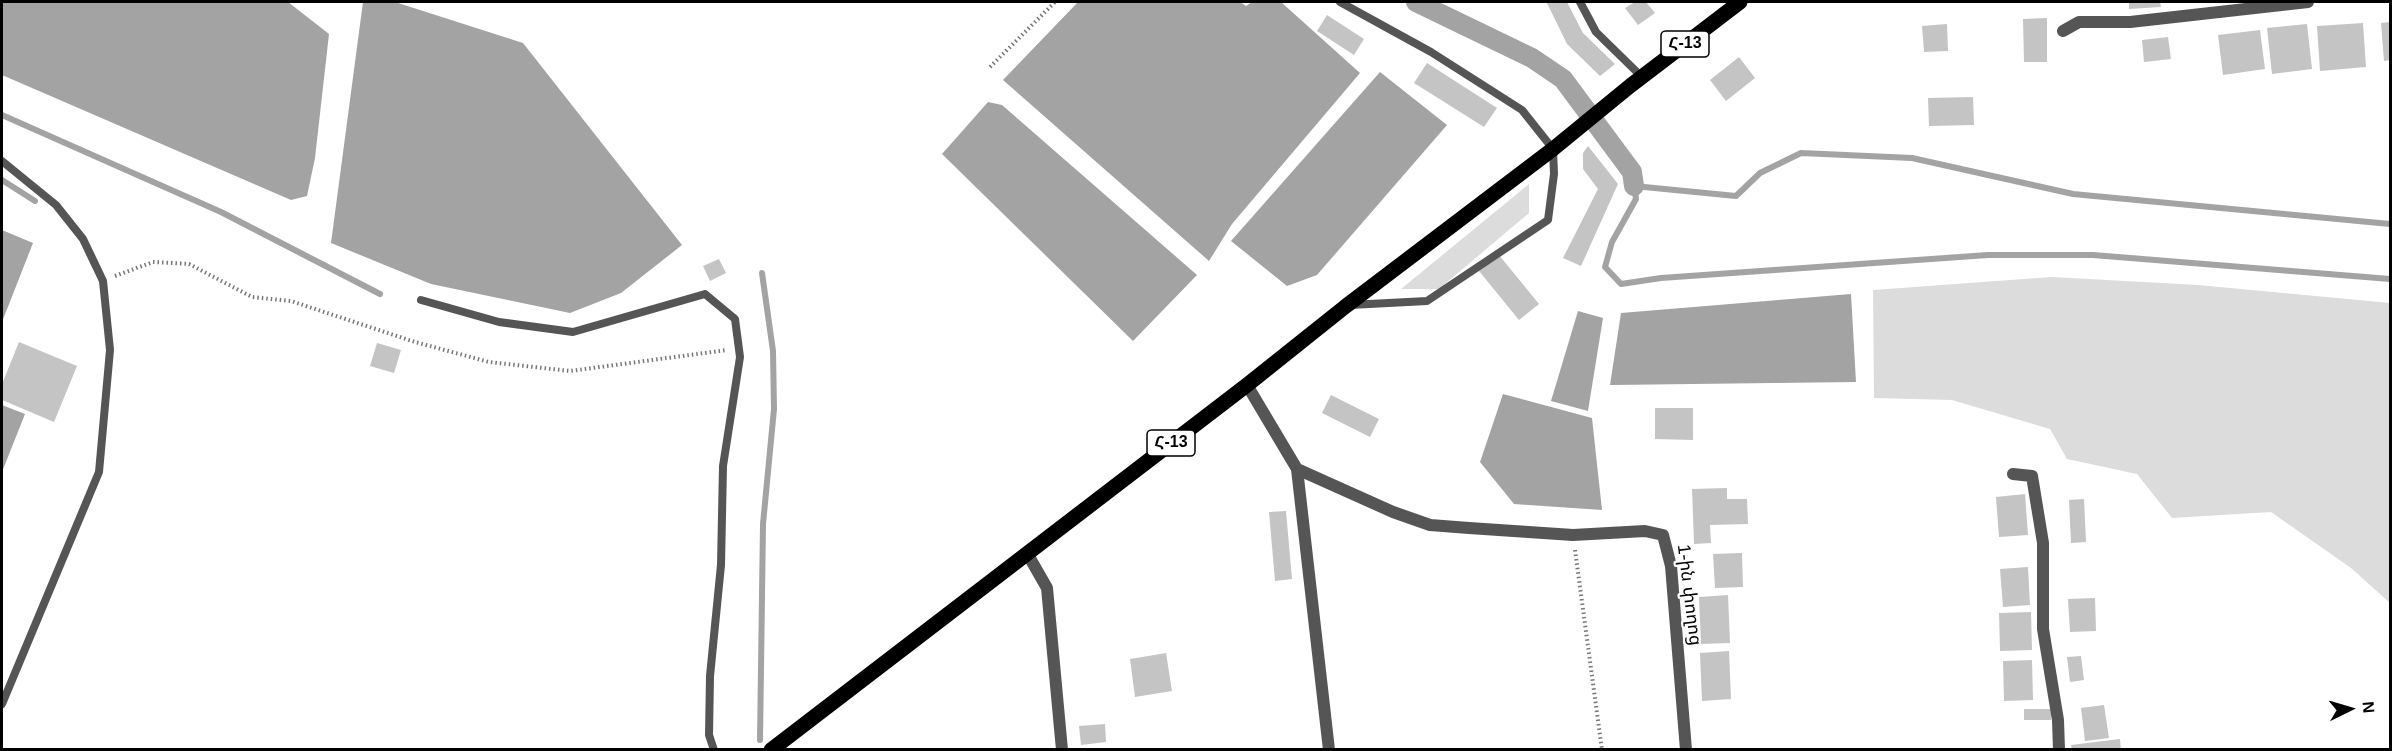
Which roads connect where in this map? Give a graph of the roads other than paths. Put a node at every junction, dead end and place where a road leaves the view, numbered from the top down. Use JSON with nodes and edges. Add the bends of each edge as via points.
{"nodes":[{"id":1,"x":1340,"y":2,"type":"edge"},
{"id":2,"x":1580,"y":2,"type":"edge"},
{"id":3,"x":1740,"y":2,"type":"edge"},
{"id":4,"x":2308,"y":2,"type":"edge"},
{"id":5,"x":2063,"y":31,"type":"dead end"},
{"id":6,"x":1636,"y":81,"type":"junction"},
{"id":7,"x":1553,"y":149,"type":"junction"},
{"id":8,"x":2,"y":162,"type":"edge"},
{"id":9,"x":421,"y":300,"type":"dead end"},
{"id":10,"x":1346,"y":306,"type":"junction"},
{"id":11,"x":1247,"y":385,"type":"junction"},
{"id":12,"x":1297,"y":469,"type":"junction"},
{"id":13,"x":2013,"y":474,"type":"dead end"},
{"id":14,"x":1027,"y":553,"type":"junction"},
{"id":15,"x":2,"y":704,"type":"edge"},
{"id":16,"x":714,"y":750,"type":"edge"},
{"id":17,"x":771,"y":750,"type":"edge"},
{"id":18,"x":1062,"y":750,"type":"edge"},
{"id":19,"x":1329,"y":750,"type":"edge"},
{"id":20,"x":1686,"y":750,"type":"edge"},
{"id":21,"x":2059,"y":750,"type":"edge"}],
"edges":[{"from":1,"to":7,"type":"lane","via":[[1431,52],[1522,110]]},
{"from":2,"to":6,"type":"lane","via":[[1596,32]]},
{"from":3,"to":6,"type":"main road","number":"Հ-13"},
{"from":4,"to":5,"type":"street","via":[[2130,22],[2079,22]]},
{"from":6,"to":7,"type":"main road","number":"Հ-13"},
{"from":7,"to":10,"type":"main road","number":"Հ-13"},
{"from":7,"to":10,"type":"lane","via":[[1548,220],[1427,301]]},
{"from":8,"to":15,"type":"lane","via":[[56,206],[83,238],[103,281],[110,350],[99,472]]},
{"from":9,"to":16,"type":"lane","via":[[499,322],[573,332],[705,294],[735,319],[740,357],[723,466],[721,565],[710,676],[709,735]]},
{"from":10,"to":11,"type":"main road","number":"Հ-13"},
{"from":11,"to":12,"type":"street"},
{"from":11,"to":14,"type":"main road","number":"Հ-13"},
{"from":12,"to":19,"type":"street"},
{"from":12,"to":20,"type":"street","name":"1-ին փողոց","via":[[1431,525],[1573,535],[1645,531],[1663,535],[1671,566]]},
{"from":13,"to":21,"type":"street","via":[[2032,476],[2041,532],[2043,629]]},
{"from":14,"to":17,"type":"main road","number":"Հ-13"},
{"from":14,"to":18,"type":"street","via":[[1047,588]]}]}
